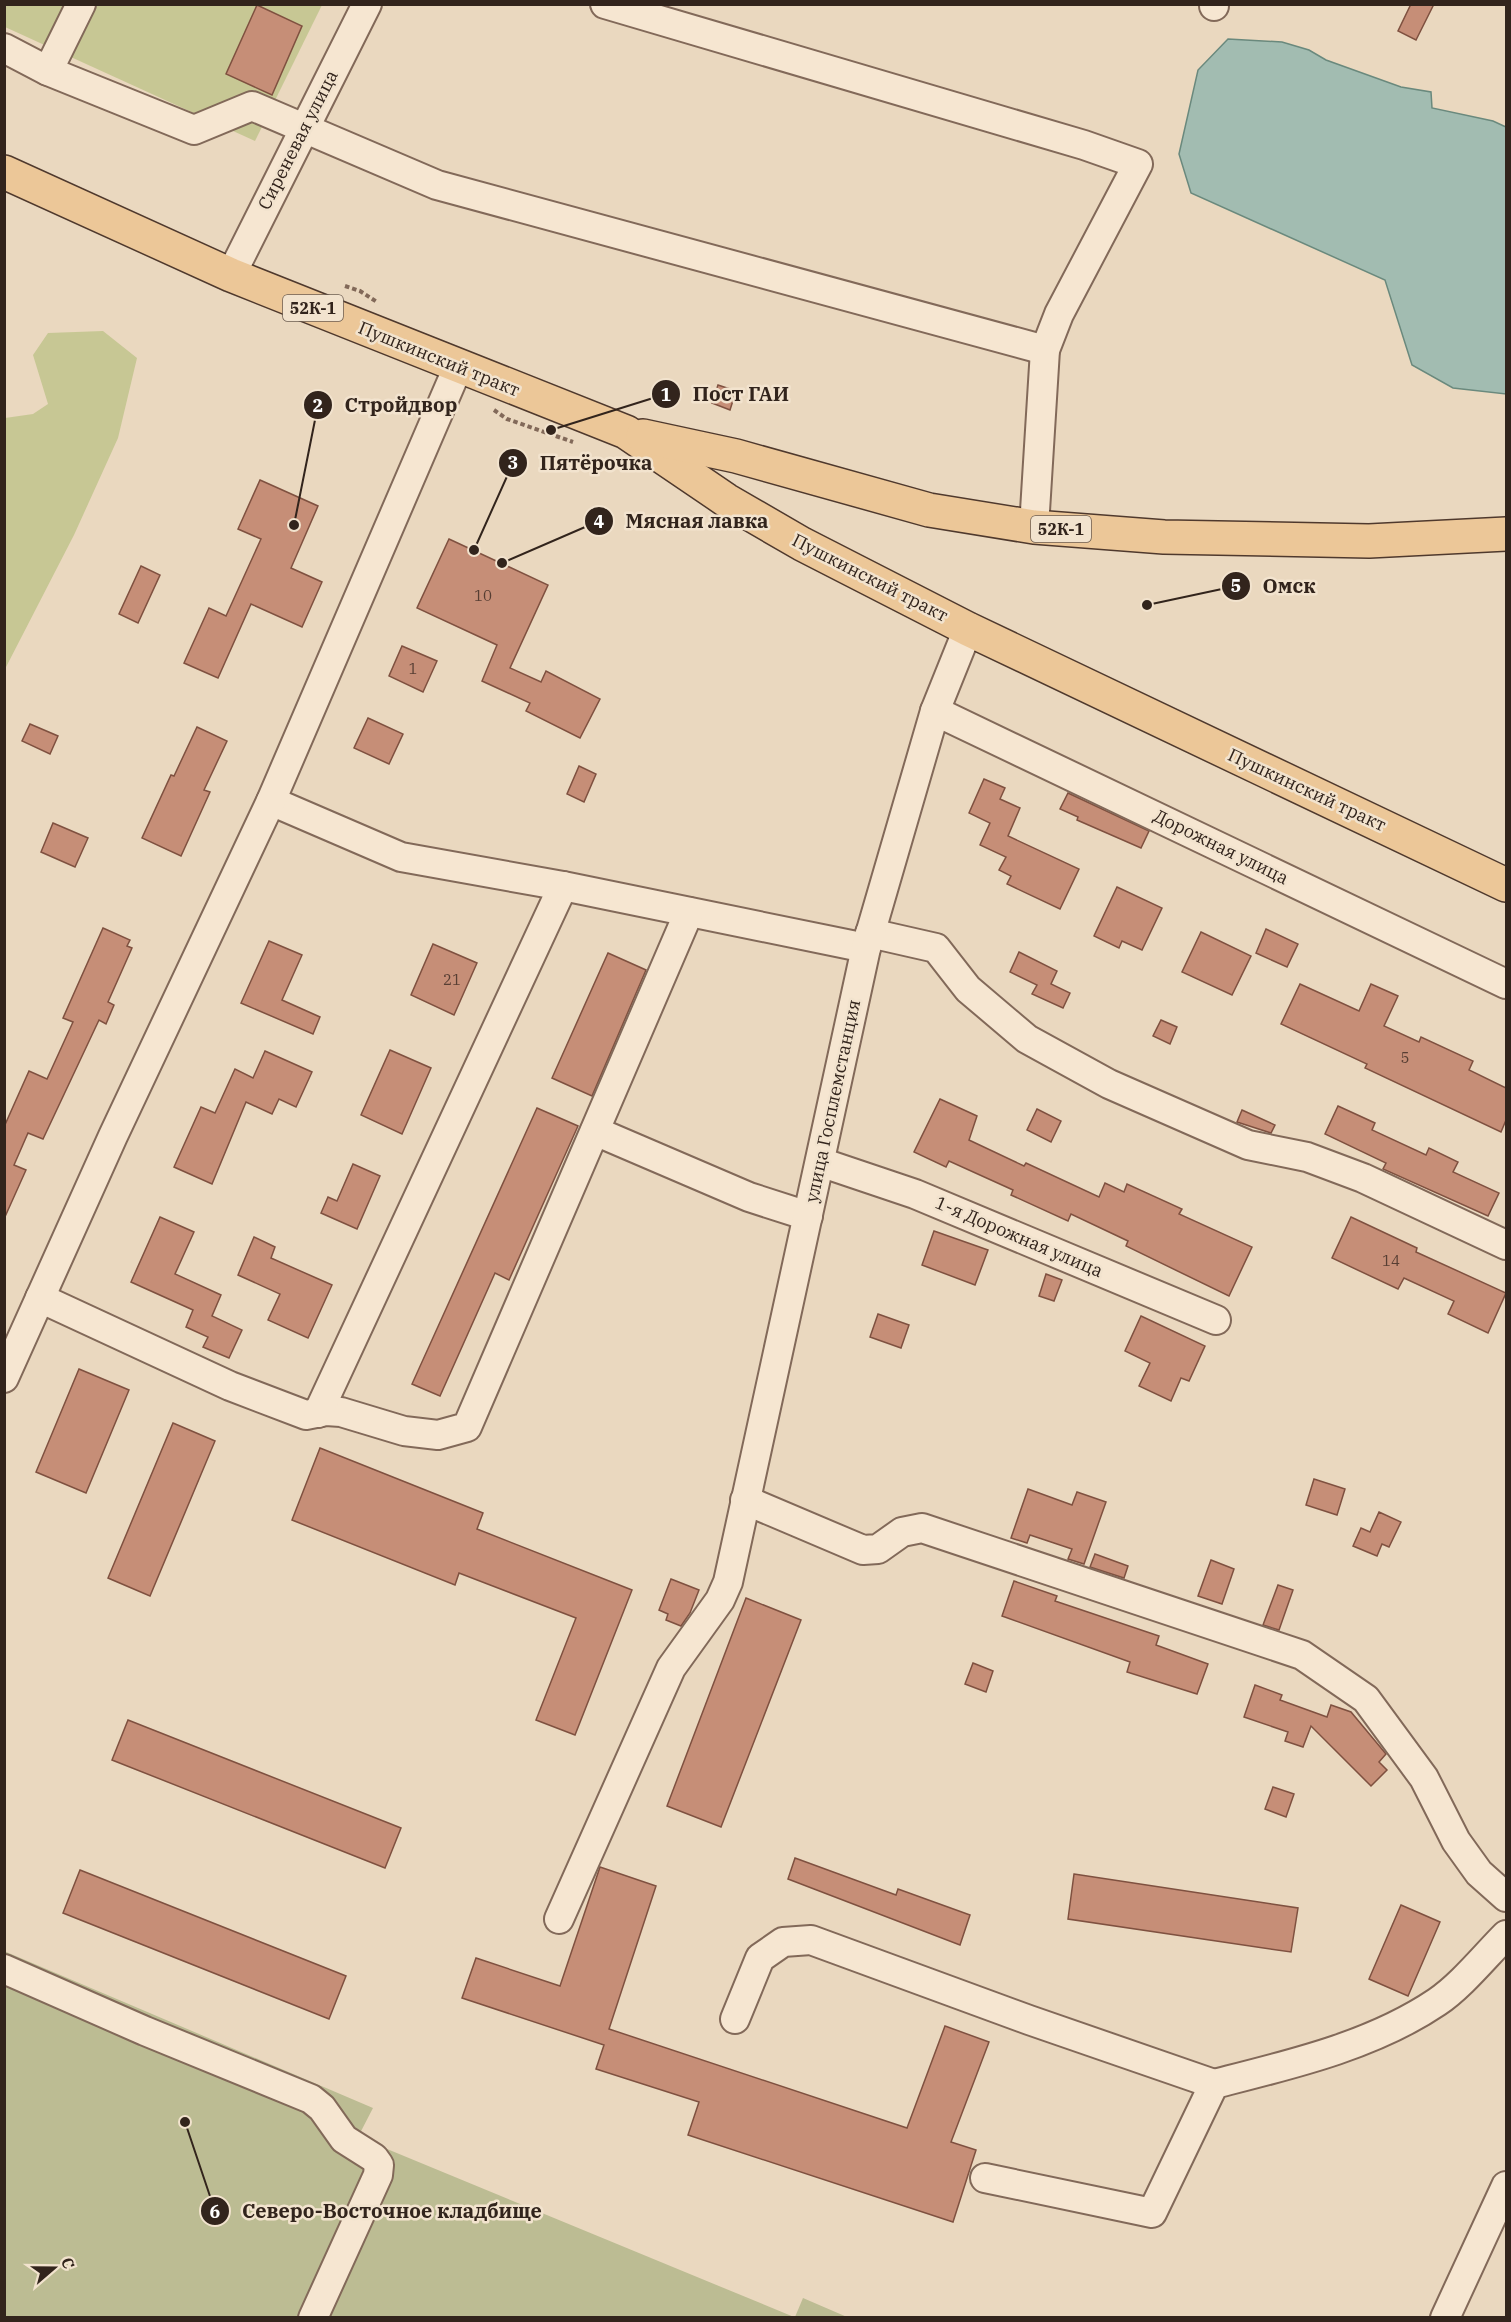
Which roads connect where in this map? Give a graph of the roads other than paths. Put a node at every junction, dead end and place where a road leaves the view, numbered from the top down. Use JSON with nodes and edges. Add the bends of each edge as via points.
{"nodes":[{"id":1,"x":81,"y":4,"type":"edge"},
{"id":2,"x":367,"y":4,"type":"edge"},
{"id":3,"x":605,"y":4,"type":"edge"},
{"id":4,"x":4,"y":48,"type":"edge"},
{"id":5,"x":48,"y":71,"type":"junction"},
{"id":6,"x":303,"y":130,"type":"junction"},
{"id":7,"x":4,"y":172,"type":"edge"},
{"id":8,"x":231,"y":275,"type":"junction"},
{"id":9,"x":1045,"y":350,"type":"junction"},
{"id":10,"x":458,"y":367,"type":"junction"},
{"id":11,"x":626,"y":432,"type":"junction"},
{"id":12,"x":1034,"y":527,"type":"junction"},
{"id":13,"x":1506,"y":534,"type":"edge"},
{"id":14,"x":968,"y":629,"type":"junction"},
{"id":15,"x":935,"y":711,"type":"junction"},
{"id":16,"x":271,"y":801,"type":"junction"},
{"id":17,"x":1506,"y":885,"type":"edge"},
{"id":18,"x":562,"y":886,"type":"junction"},
{"id":19,"x":689,"y":912,"type":"junction"},
{"id":20,"x":868,"y":941,"type":"junction"},
{"id":21,"x":1506,"y":984,"type":"edge"},
{"id":22,"x":595,"y":1131,"type":"junction"},
{"id":23,"x":820,"y":1162,"type":"junction"},
{"id":24,"x":808,"y":1216,"type":"junction"},
{"id":25,"x":1506,"y":1245,"type":"edge"},
{"id":26,"x":40,"y":1298,"type":"junction"},
{"id":27,"x":1216,"y":1320,"type":"dead end"},
{"id":28,"x":4,"y":1378,"type":"edge"},
{"id":29,"x":318,"y":1413,"type":"junction"},
{"id":30,"x":745,"y":1500,"type":"junction"},
{"id":31,"x":1506,"y":1897,"type":"edge"},
{"id":32,"x":559,"y":1919,"type":"dead end"},
{"id":33,"x":1506,"y":1935,"type":"edge"},
{"id":34,"x":4,"y":1969,"type":"edge"},
{"id":35,"x":735,"y":2019,"type":"dead end"},
{"id":36,"x":1214,"y":2084,"type":"junction"},
{"id":37,"x":985,"y":2178,"type":"dead end"},
{"id":38,"x":1506,"y":2186,"type":"edge"},
{"id":39,"x":313,"y":2318,"type":"edge"},
{"id":40,"x":1445,"y":2318,"type":"edge"}],
"edges":[{"from":1,"to":5,"type":"street"},
{"from":2,"to":6,"type":"street","name":"Сиреневая улица"},
{"from":3,"to":9,"type":"street","via":[[1138,164],[1059,314]]},
{"from":4,"to":5,"type":"street"},
{"from":5,"to":6,"type":"street","via":[[194,130],[252,106]]},
{"from":6,"to":8,"type":"street","name":"Сиреневая улица"},
{"from":6,"to":9,"type":"street","via":[[437,185]]},
{"from":7,"to":8,"type":"main road","name":"Пушкинский тракт","number":"52К-1"},
{"from":8,"to":10,"type":"main road","name":"Пушкинский тракт","number":"52К-1"},
{"from":9,"to":12,"type":"street"},
{"from":10,"to":11,"type":"main road","name":"Пушкинский тракт","number":"52К-1"},
{"from":10,"to":16,"type":"street"},
{"from":11,"to":12,"type":"main road","number":"52К-1","via":[[736,456],[929,510]]},
{"from":11,"to":14,"type":"main road","name":"Пушкинский тракт","via":[[726,500],[801,544]]},
{"from":12,"to":13,"type":"main road","number":"52К-1","via":[[1164,537],[1369,541]]},
{"from":14,"to":15,"type":"street","name":"улица Госплемстанция"},
{"from":14,"to":17,"type":"main road","name":"Пушкинский тракт"},
{"from":15,"to":20,"type":"street","name":"улица Госплемстанция"},
{"from":15,"to":21,"type":"street","name":"Дорожная улица"},
{"from":16,"to":18,"type":"street","via":[[401,857]]},
{"from":16,"to":26,"type":"street"},
{"from":18,"to":19,"type":"street"},
{"from":18,"to":29,"type":"street"},
{"from":19,"to":20,"type":"street"},
{"from":19,"to":22,"type":"street"},
{"from":20,"to":23,"type":"street","name":"улица Госплемстанция"},
{"from":20,"to":25,"type":"street","via":[[936,948],[968,988],[1027,1039],[1109,1084],[1248,1145],[1307,1157],[1363,1179]]},
{"from":22,"to":24,"type":"street","via":[[749,1197]]},
{"from":22,"to":29,"type":"street","via":[[467,1427],[438,1435],[404,1431],[341,1412]]},
{"from":23,"to":24,"type":"street","name":"улица Госплемстанция"},
{"from":23,"to":27,"type":"street","name":"1-я Дорожная улица","via":[[915,1194]]},
{"from":24,"to":30,"type":"street","name":"улица Госплемстанция"},
{"from":26,"to":28,"type":"street"},
{"from":26,"to":29,"type":"street","via":[[230,1386],[306,1415]]},
{"from":30,"to":31,"type":"street","via":[[863,1550],[878,1549],[902,1533],[922,1528],[1302,1655],[1366,1698],[1424,1778],[1456,1841],[1479,1873]]},
{"from":30,"to":32,"type":"street","name":"улица Госплемстанция","via":[[728,1582],[711,1614],[671,1668]]},
{"from":33,"to":36,"type":"street","via":[[1438,2001],[1381,2032],[1289,2065]]},
{"from":34,"to":39,"type":"street","via":[[311,2099],[344,2139],[374,2158],[379,2165],[378,2175]]},
{"from":35,"to":36,"type":"street","via":[[760,1958],[783,1942],[811,1940]]},
{"from":36,"to":37,"type":"street","via":[[1152,2213]]},
{"from":38,"to":40,"type":"street"}]}
